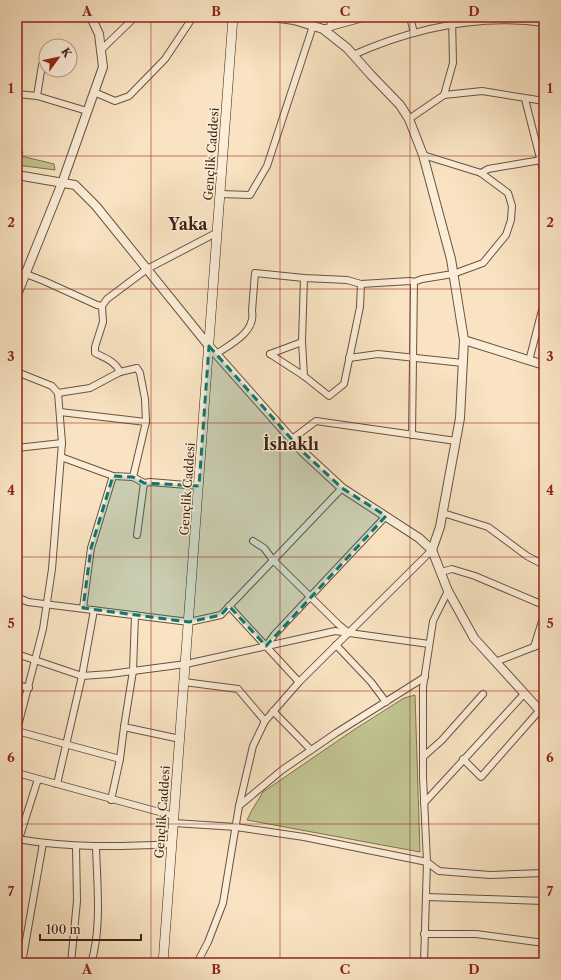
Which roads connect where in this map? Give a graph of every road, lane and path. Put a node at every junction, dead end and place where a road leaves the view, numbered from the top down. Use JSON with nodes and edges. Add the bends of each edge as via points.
{"nodes":[{"id":1,"x":91,"y":17,"type":"edge"},
{"id":2,"x":135,"y":17,"type":"edge"},
{"id":3,"x":193,"y":17,"type":"edge"},
{"id":4,"x":233,"y":17,"type":"edge"},
{"id":5,"x":272,"y":17,"type":"edge"},
{"id":6,"x":330,"y":17,"type":"edge"},
{"id":7,"x":367,"y":17,"type":"edge"},
{"id":8,"x":410,"y":17,"type":"edge"},
{"id":9,"x":452,"y":20,"type":"edge"},
{"id":10,"x":544,"y":23,"type":"edge"},
{"id":11,"x":313,"y":26,"type":"junction"},
{"id":12,"x":327,"y":28,"type":"junction"},
{"id":13,"x":414,"y":33,"type":"junction"},
{"id":14,"x":101,"y":50,"type":"junction"},
{"id":15,"x":354,"y":55,"type":"junction"},
{"id":16,"x":40,"y":78,"type":"edge"},
{"id":17,"x":94,"y":92,"type":"junction"},
{"id":18,"x":17,"y":94,"type":"edge"},
{"id":19,"x":444,"y":95,"type":"junction"},
{"id":20,"x":37,"y":96,"type":"junction"},
{"id":21,"x":525,"y":99,"type":"junction"},
{"id":22,"x":544,"y":102,"type":"edge"},
{"id":23,"x":86,"y":111,"type":"junction"},
{"id":24,"x":409,"y":119,"type":"junction"},
{"id":25,"x":422,"y":154,"type":"junction"},
{"id":26,"x":541,"y":160,"type":"junction"},
{"id":27,"x":481,"y":173,"type":"junction"},
{"id":28,"x":544,"y":174,"type":"edge"},
{"id":29,"x":17,"y":176,"type":"edge"},
{"id":30,"x":62,"y":183,"type":"junction"},
{"id":31,"x":220,"y":194,"type":"junction"},
{"id":32,"x":218,"y":232,"type":"junction"},
{"id":33,"x":147,"y":269,"type":"junction"},
{"id":34,"x":26,"y":274,"type":"junction"},
{"id":35,"x":453,"y":274,"type":"junction"},
{"id":36,"x":304,"y":278,"type":"junction"},
{"id":37,"x":414,"y":282,"type":"junction"},
{"id":38,"x":361,"y":284,"type":"junction"},
{"id":39,"x":17,"y":295,"type":"edge"},
{"id":40,"x":544,"y":302,"type":"edge"},
{"id":41,"x":102,"y":306,"type":"junction"},
{"id":42,"x":464,"y":340,"type":"junction"},
{"id":43,"x":302,"y":342,"type":"junction"},
{"id":44,"x":209,"y":346,"type":"junction"},
{"id":45,"x":216,"y":354,"type":"junction"},
{"id":46,"x":349,"y":358,"type":"junction"},
{"id":47,"x":413,"y":358,"type":"junction"},
{"id":48,"x":529,"y":360,"type":"junction"},
{"id":49,"x":463,"y":363,"type":"junction"},
{"id":50,"x":544,"y":365,"type":"edge"},
{"id":51,"x":17,"y":372,"type":"edge"},
{"id":52,"x":120,"y":372,"type":"junction"},
{"id":53,"x":304,"y":376,"type":"junction"},
{"id":54,"x":58,"y":394,"type":"junction"},
{"id":55,"x":60,"y":412,"type":"junction"},
{"id":56,"x":146,"y":422,"type":"junction"},
{"id":57,"x":412,"y":435,"type":"junction"},
{"id":58,"x":291,"y":440,"type":"junction"},
{"id":59,"x":456,"y":441,"type":"junction"},
{"id":60,"x":62,"y":443,"type":"junction"},
{"id":61,"x":17,"y":448,"type":"edge"},
{"id":62,"x":61,"y":457,"type":"junction"},
{"id":63,"x":112,"y":476,"type":"junction"},
{"id":64,"x":133,"y":477,"type":"junction"},
{"id":65,"x":144,"y":483,"type":"junction"},
{"id":66,"x":199,"y":486,"type":"junction"},
{"id":67,"x":342,"y":488,"type":"junction"},
{"id":68,"x":443,"y":514,"type":"junction"},
{"id":69,"x":386,"y":516,"type":"junction"},
{"id":70,"x":137,"y":535,"type":"dead end"},
{"id":71,"x":253,"y":541,"type":"dead end"},
{"id":72,"x":432,"y":550,"type":"junction"},
{"id":73,"x":273,"y":560,"type":"junction"},
{"id":74,"x":544,"y":565,"type":"edge"},
{"id":75,"x":441,"y":572,"type":"junction"},
{"id":76,"x":448,"y":591,"type":"junction"},
{"id":77,"x":310,"y":596,"type":"junction"},
{"id":78,"x":17,"y":597,"type":"edge"},
{"id":79,"x":47,"y":604,"type":"junction"},
{"id":80,"x":541,"y":604,"type":"dead end"},
{"id":81,"x":230,"y":606,"type":"junction"},
{"id":82,"x":83,"y":608,"type":"junction"},
{"id":83,"x":94,"y":610,"type":"junction"},
{"id":84,"x":135,"y":615,"type":"junction"},
{"id":85,"x":544,"y":615,"type":"edge"},
{"id":86,"x":189,"y":622,"type":"junction"},
{"id":87,"x":349,"y":633,"type":"junction"},
{"id":88,"x":544,"y":643,"type":"edge"},
{"id":89,"x":429,"y":644,"type":"junction"},
{"id":90,"x":336,"y":645,"type":"junction"},
{"id":91,"x":266,"y":646,"type":"junction"},
{"id":92,"x":534,"y":647,"type":"junction"},
{"id":93,"x":17,"y":654,"type":"edge"},
{"id":94,"x":35,"y":661,"type":"junction"},
{"id":95,"x":495,"y":662,"type":"junction"},
{"id":96,"x":186,"y":664,"type":"junction"},
{"id":97,"x":133,"y":671,"type":"junction"},
{"id":98,"x":82,"y":676,"type":"junction"},
{"id":99,"x":425,"y":677,"type":"junction"},
{"id":100,"x":184,"y":682,"type":"junction"},
{"id":101,"x":299,"y":682,"type":"junction"},
{"id":102,"x":17,"y":685,"type":"edge"},
{"id":103,"x":29,"y":688,"type":"junction"},
{"id":104,"x":483,"y":694,"type":"dead end"},
{"id":105,"x":524,"y":694,"type":"junction"},
{"id":106,"x":386,"y":702,"type":"junction"},
{"id":107,"x":273,"y":711,"type":"junction"},
{"id":108,"x":542,"y":713,"type":"edge"},
{"id":109,"x":265,"y":720,"type":"junction"},
{"id":110,"x":124,"y":727,"type":"junction"},
{"id":111,"x":17,"y":730,"type":"edge"},
{"id":112,"x":180,"y":739,"type":"junction"},
{"id":113,"x":66,"y":743,"type":"junction"},
{"id":114,"x":311,"y":750,"type":"junction"},
{"id":115,"x":423,"y":757,"type":"junction"},
{"id":116,"x":120,"y":759,"type":"junction"},
{"id":117,"x":463,"y":760,"type":"junction"},
{"id":118,"x":17,"y":773,"type":"edge"},
{"id":119,"x":38,"y":779,"type":"junction"},
{"id":120,"x":56,"y":784,"type":"junction"},
{"id":121,"x":111,"y":800,"type":"junction"},
{"id":122,"x":424,"y":804,"type":"junction"},
{"id":123,"x":239,"y":806,"type":"junction"},
{"id":124,"x":174,"y":820,"type":"junction"},
{"id":125,"x":236,"y":826,"type":"junction"},
{"id":126,"x":18,"y":841,"type":"edge"},
{"id":127,"x":44,"y":843,"type":"junction"},
{"id":128,"x":172,"y":844,"type":"junction"},
{"id":129,"x":76,"y":846,"type":"junction"},
{"id":130,"x":96,"y":846,"type":"junction"},
{"id":131,"x":427,"y":862,"type":"junction"},
{"id":132,"x":544,"y":873,"type":"edge"},
{"id":133,"x":426,"y":897,"type":"junction"},
{"id":134,"x":544,"y":901,"type":"edge"},
{"id":135,"x":424,"y":934,"type":"junction"},
{"id":136,"x":544,"y":943,"type":"edge"},
{"id":137,"x":22,"y":963,"type":"edge"},
{"id":138,"x":71,"y":963,"type":"edge"},
{"id":139,"x":91,"y":963,"type":"edge"},
{"id":140,"x":163,"y":963,"type":"edge"},
{"id":141,"x":197,"y":963,"type":"edge"},
{"id":142,"x":424,"y":963,"type":"edge"}],
"edges":[{"from":1,"to":14,"type":"street","via":[[99,34]]},
{"from":2,"to":14,"type":"street"},
{"from":3,"to":17,"type":"street","via":[[165,59],[129,96],[115,101]]},
{"from":4,"to":31,"type":"main road","name":"Gençlik Caddesi"},
{"from":5,"to":11,"type":"street"},
{"from":6,"to":12,"type":"street"},
{"from":7,"to":12,"type":"street"},
{"from":8,"to":13,"type":"street"},
{"from":9,"to":10,"type":"street","via":[[522,20]]},
{"from":9,"to":13,"type":"street"},
{"from":9,"to":19,"type":"street","via":[[452,63]]},
{"from":11,"to":12,"type":"street"},
{"from":11,"to":31,"type":"street","via":[[267,166],[250,195]]},
{"from":12,"to":15,"type":"street"},
{"from":13,"to":15,"type":"street"},
{"from":14,"to":17,"type":"street","via":[[103,67]]},
{"from":15,"to":24,"type":"street","via":[[400,105]]},
{"from":16,"to":20,"type":"street"},
{"from":17,"to":23,"type":"street"},
{"from":18,"to":20,"type":"street"},
{"from":19,"to":21,"type":"street","via":[[482,91]]},
{"from":19,"to":24,"type":"street"},
{"from":20,"to":23,"type":"street"},
{"from":21,"to":22,"type":"street"},
{"from":21,"to":26,"type":"street"},
{"from":23,"to":30,"type":"street"},
{"from":24,"to":25,"type":"street"},
{"from":25,"to":27,"type":"street"},
{"from":25,"to":35,"type":"street"},
{"from":26,"to":27,"type":"street","via":[[488,169]]},
{"from":26,"to":28,"type":"street"},
{"from":27,"to":35,"type":"street","via":[[508,194],[512,206],[511,220],[506,235],[483,263]]},
{"from":29,"to":30,"type":"street"},
{"from":30,"to":33,"type":"street","via":[[75,185],[91,201]]},
{"from":30,"to":34,"type":"street"},
{"from":31,"to":32,"type":"main road","name":"Gençlik Caddesi"},
{"from":32,"to":33,"type":"street"},
{"from":32,"to":44,"type":"main road","name":"Gençlik Caddesi"},
{"from":33,"to":41,"type":"street","via":[[107,299]]},
{"from":33,"to":44,"type":"street"},
{"from":34,"to":39,"type":"street"},
{"from":34,"to":41,"type":"street"},
{"from":35,"to":37,"type":"street"},
{"from":35,"to":42,"type":"street"},
{"from":36,"to":38,"type":"street","via":[[347,280]]},
{"from":36,"to":43,"type":"street"},
{"from":36,"to":45,"type":"street","via":[[255,273],[253,317],[248,331]]},
{"from":37,"to":38,"type":"street"},
{"from":37,"to":47,"type":"street"},
{"from":38,"to":46,"type":"street","via":[[360,307]]},
{"from":40,"to":48,"type":"street"},
{"from":41,"to":52,"type":"street","via":[[104,322],[95,353],[112,361]]},
{"from":42,"to":48,"type":"street"},
{"from":42,"to":49,"type":"street"},
{"from":43,"to":53,"type":"street"},
{"from":43,"to":53,"type":"street","via":[[270,354]]},
{"from":44,"to":45,"type":"street"},
{"from":44,"to":66,"type":"main road","name":"Gençlik Caddesi"},
{"from":45,"to":58,"type":"street"},
{"from":46,"to":47,"type":"street","via":[[378,354]]},
{"from":46,"to":53,"type":"street","via":[[344,384],[329,396]]},
{"from":47,"to":49,"type":"street"},
{"from":47,"to":57,"type":"street"},
{"from":48,"to":50,"type":"street"},
{"from":49,"to":59,"type":"street"},
{"from":51,"to":54,"type":"street","via":[[52,386]]},
{"from":52,"to":54,"type":"street","via":[[90,388]]},
{"from":52,"to":56,"type":"street","via":[[137,368],[140,373]]},
{"from":54,"to":55,"type":"street"},
{"from":55,"to":56,"type":"street"},
{"from":55,"to":60,"type":"street"},
{"from":56,"to":64,"type":"street"},
{"from":57,"to":58,"type":"street","via":[[316,421]]},
{"from":57,"to":59,"type":"street"},
{"from":58,"to":67,"type":"street"},
{"from":59,"to":68,"type":"street"},
{"from":60,"to":61,"type":"street"},
{"from":60,"to":62,"type":"street"},
{"from":62,"to":63,"type":"street"},
{"from":62,"to":79,"type":"street"},
{"from":63,"to":64,"type":"street"},
{"from":63,"to":82,"type":"street","via":[[91,548]]},
{"from":64,"to":65,"type":"street"},
{"from":65,"to":66,"type":"street"},
{"from":65,"to":70,"type":"street"},
{"from":66,"to":86,"type":"main road","name":"Gençlik Caddesi"},
{"from":67,"to":69,"type":"street"},
{"from":67,"to":73,"type":"street"},
{"from":68,"to":72,"type":"street"},
{"from":68,"to":74,"type":"street","via":[[488,527],[527,556]]},
{"from":69,"to":72,"type":"street"},
{"from":69,"to":77,"type":"street"},
{"from":71,"to":73,"type":"street","via":[[264,548]]},
{"from":72,"to":75,"type":"street"},
{"from":72,"to":87,"type":"street"},
{"from":73,"to":77,"type":"street"},
{"from":73,"to":81,"type":"street"},
{"from":75,"to":76,"type":"street"},
{"from":75,"to":80,"type":"street","via":[[452,569],[475,576]]},
{"from":76,"to":89,"type":"street","via":[[433,621]]},
{"from":76,"to":95,"type":"street","via":[[474,638]]},
{"from":77,"to":87,"type":"street"},
{"from":77,"to":91,"type":"street"},
{"from":78,"to":79,"type":"street","via":[[28,602]]},
{"from":79,"to":82,"type":"street"},
{"from":79,"to":94,"type":"street"},
{"from":81,"to":86,"type":"street","via":[[221,615]]},
{"from":81,"to":91,"type":"street"},
{"from":82,"to":83,"type":"street"},
{"from":83,"to":84,"type":"street"},
{"from":83,"to":98,"type":"street"},
{"from":84,"to":86,"type":"street"},
{"from":84,"to":97,"type":"street"},
{"from":85,"to":92,"type":"street"},
{"from":86,"to":96,"type":"main road","name":"Gençlik Caddesi"},
{"from":87,"to":89,"type":"street"},
{"from":87,"to":90,"type":"street"},
{"from":87,"to":91,"type":"street","via":[[335,631]]},
{"from":88,"to":92,"type":"street"},
{"from":89,"to":99,"type":"street"},
{"from":90,"to":101,"type":"street"},
{"from":90,"to":106,"type":"street"},
{"from":91,"to":96,"type":"street"},
{"from":91,"to":101,"type":"street"},
{"from":92,"to":95,"type":"street"},
{"from":93,"to":94,"type":"street"},
{"from":94,"to":98,"type":"street"},
{"from":94,"to":103,"type":"street"},
{"from":95,"to":105,"type":"street"},
{"from":96,"to":97,"type":"street"},
{"from":96,"to":100,"type":"main road","name":"Gençlik Caddesi"},
{"from":97,"to":98,"type":"street"},
{"from":97,"to":110,"type":"street"},
{"from":98,"to":113,"type":"street"},
{"from":99,"to":106,"type":"street"},
{"from":99,"to":115,"type":"street"},
{"from":100,"to":109,"type":"street","via":[[238,689]]},
{"from":100,"to":112,"type":"main road","name":"Gençlik Caddesi"},
{"from":101,"to":107,"type":"street"},
{"from":102,"to":103,"type":"street"},
{"from":103,"to":111,"type":"street"},
{"from":104,"to":115,"type":"street","via":[[442,740]]},
{"from":105,"to":108,"type":"street"},
{"from":105,"to":117,"type":"street"},
{"from":106,"to":114,"type":"street"},
{"from":107,"to":109,"type":"street"},
{"from":107,"to":114,"type":"street"},
{"from":108,"to":117,"type":"street","via":[[481,777]]},
{"from":109,"to":123,"type":"street","via":[[253,746]]},
{"from":110,"to":112,"type":"street"},
{"from":110,"to":116,"type":"street"},
{"from":111,"to":113,"type":"street"},
{"from":112,"to":124,"type":"main road","name":"Gençlik Caddesi"},
{"from":113,"to":116,"type":"street"},
{"from":113,"to":120,"type":"street"},
{"from":114,"to":123,"type":"street","via":[[282,770]]},
{"from":115,"to":122,"type":"street"},
{"from":116,"to":121,"type":"street"},
{"from":117,"to":122,"type":"street"},
{"from":118,"to":119,"type":"street"},
{"from":119,"to":120,"type":"street"},
{"from":119,"to":126,"type":"street"},
{"from":120,"to":121,"type":"street"},
{"from":121,"to":124,"type":"street"},
{"from":122,"to":131,"type":"street"},
{"from":123,"to":125,"type":"street"},
{"from":124,"to":125,"type":"street"},
{"from":124,"to":128,"type":"main road","name":"Gençlik Caddesi"},
{"from":125,"to":131,"type":"street"},
{"from":125,"to":141,"type":"street","via":[[222,903],[208,942]]},
{"from":126,"to":127,"type":"street"},
{"from":127,"to":129,"type":"street"},
{"from":127,"to":137,"type":"street"},
{"from":128,"to":130,"type":"street"},
{"from":128,"to":140,"type":"main road","name":"Gençlik Caddesi"},
{"from":129,"to":130,"type":"street"},
{"from":129,"to":138,"type":"street","via":[[77,901]]},
{"from":130,"to":139,"type":"street","via":[[98,900],[95,949]]},
{"from":131,"to":132,"type":"street","via":[[439,871],[490,875]]},
{"from":131,"to":133,"type":"street"},
{"from":133,"to":134,"type":"street"},
{"from":133,"to":135,"type":"street"},
{"from":135,"to":136,"type":"street","via":[[476,934]]},
{"from":135,"to":142,"type":"street"}]}
